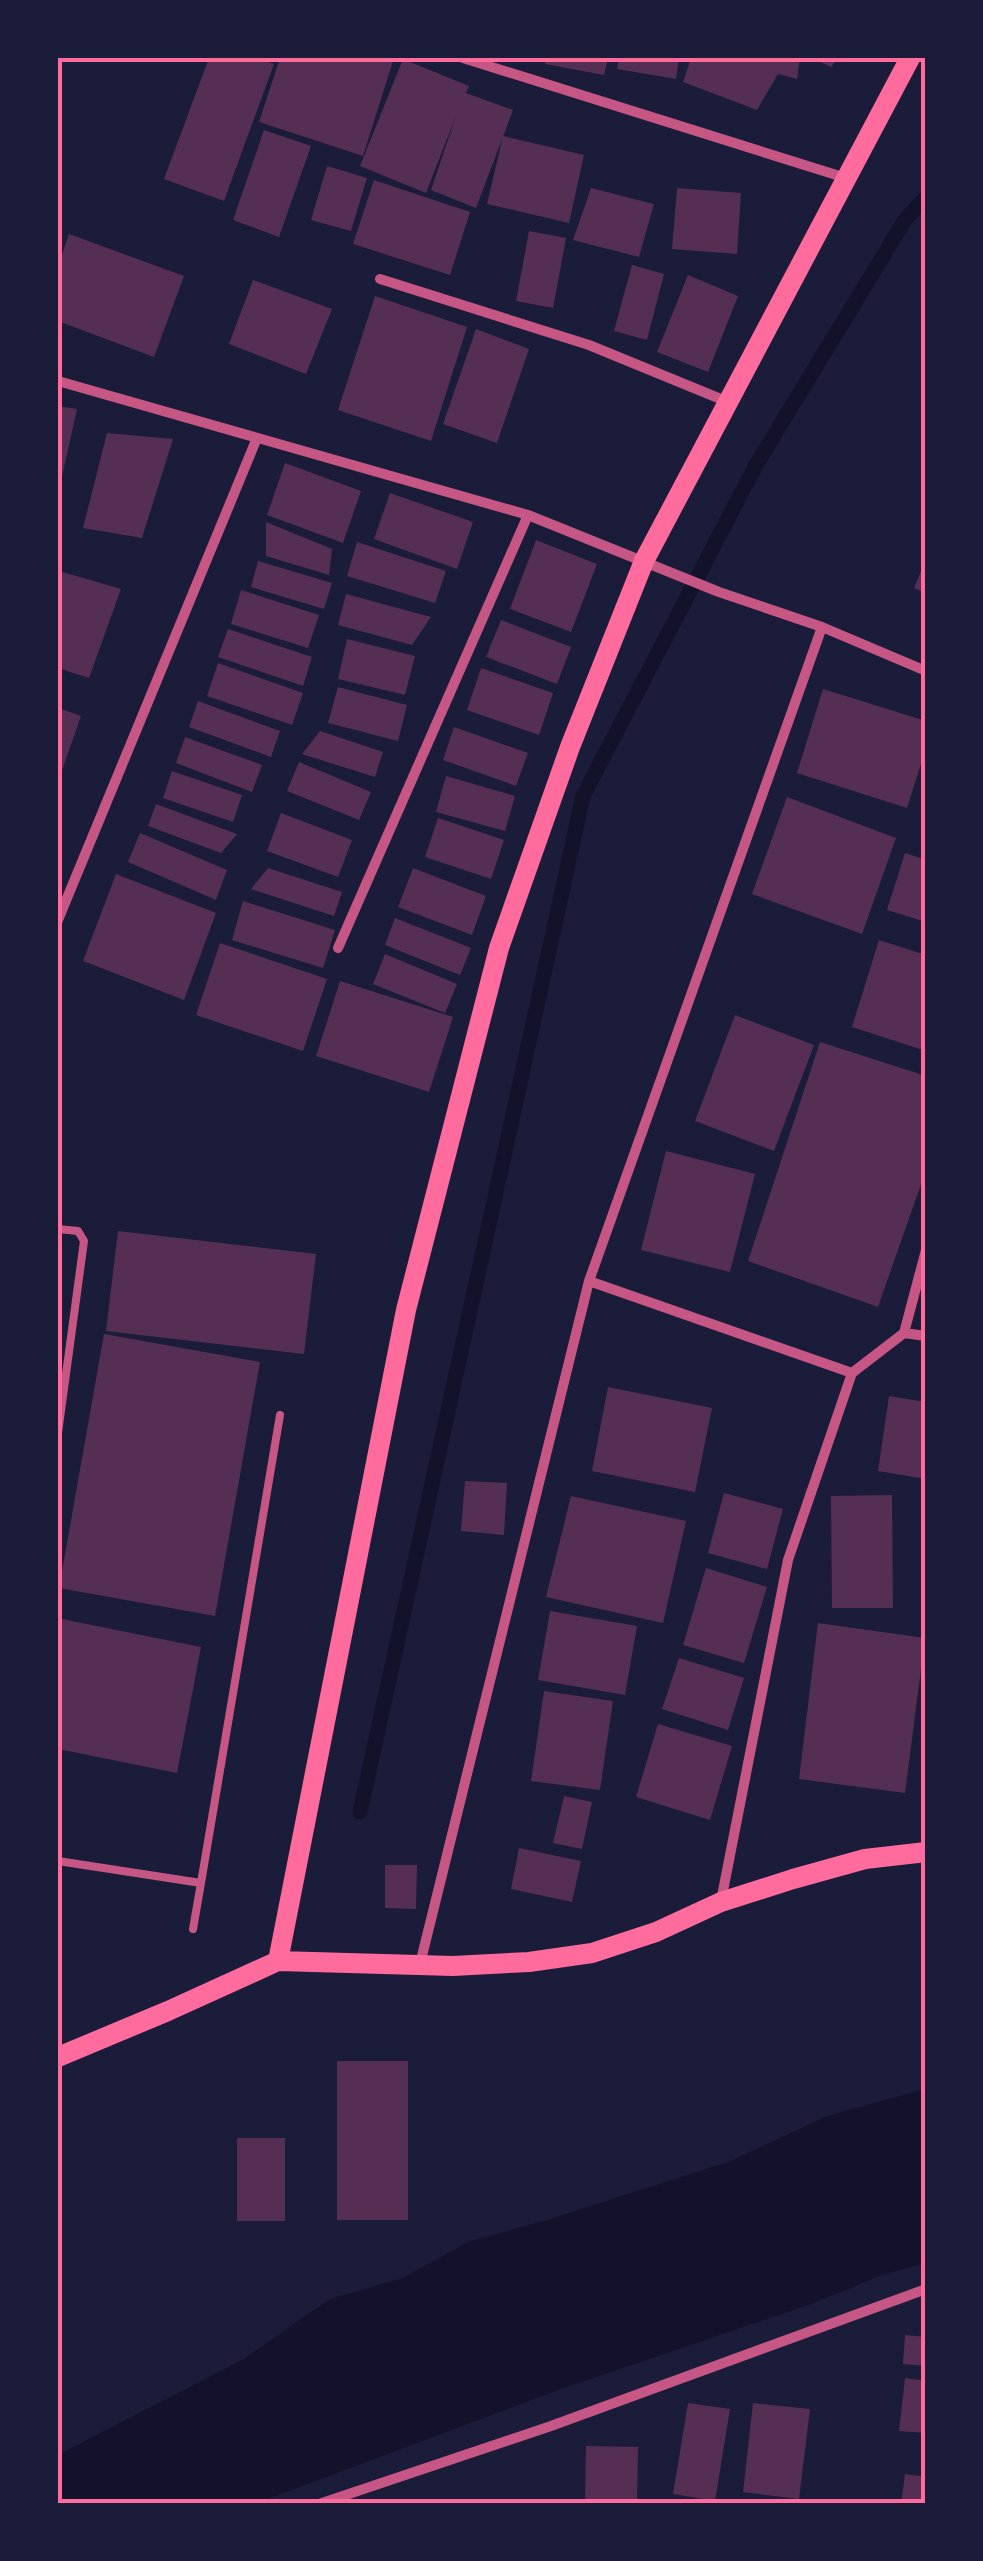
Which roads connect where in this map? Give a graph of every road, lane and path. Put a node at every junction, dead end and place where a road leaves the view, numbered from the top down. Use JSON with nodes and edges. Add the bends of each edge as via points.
{"nodes":[{"id":1,"x":463,"y":58,"type":"edge"},
{"id":2,"x":910,"y":58,"type":"edge"},
{"id":3,"x":846,"y":178,"type":"junction"},
{"id":4,"x":380,"y":279,"type":"dead end"},
{"id":5,"x":58,"y":381,"type":"edge"},
{"id":6,"x":728,"y":402,"type":"junction"},
{"id":7,"x":257,"y":438,"type":"junction"},
{"id":8,"x":528,"y":515,"type":"junction"},
{"id":9,"x":644,"y":561,"type":"junction"},
{"id":10,"x":822,"y":627,"type":"junction"},
{"id":11,"x":926,"y":671,"type":"edge"},
{"id":12,"x":58,"y":920,"type":"edge"},
{"id":13,"x":338,"y":948,"type":"dead end"},
{"id":14,"x":58,"y":1228,"type":"edge"},
{"id":15,"x":926,"y":1250,"type":"edge"},
{"id":16,"x":589,"y":1281,"type":"junction"},
{"id":17,"x":904,"y":1333,"type":"junction"},
{"id":18,"x":926,"y":1336,"type":"edge"},
{"id":19,"x":852,"y":1373,"type":"junction"},
{"id":20,"x":280,"y":1415,"type":"dead end"},
{"id":21,"x":58,"y":1433,"type":"edge"},
{"id":22,"x":926,"y":1852,"type":"edge"},
{"id":23,"x":58,"y":1862,"type":"edge"},
{"id":24,"x":201,"y":1883,"type":"junction"},
{"id":25,"x":721,"y":1902,"type":"junction"},
{"id":26,"x":193,"y":1930,"type":"dead end"},
{"id":27,"x":278,"y":1961,"type":"junction"},
{"id":28,"x":420,"y":1965,"type":"junction"},
{"id":29,"x":58,"y":2056,"type":"edge"},
{"id":30,"x":926,"y":2289,"type":"edge"},
{"id":31,"x":319,"y":2504,"type":"edge"}],
"edges":[{"from":1,"to":3,"type":"street"},
{"from":2,"to":3,"type":"main road"},
{"from":3,"to":6,"type":"main road"},
{"from":4,"to":6,"type":"street","via":[[589,345]]},
{"from":5,"to":7,"type":"street"},
{"from":6,"to":9,"type":"main road"},
{"from":7,"to":8,"type":"street"},
{"from":7,"to":12,"type":"street"},
{"from":8,"to":9,"type":"street"},
{"from":8,"to":13,"type":"street"},
{"from":9,"to":10,"type":"street"},
{"from":9,"to":27,"type":"main road","via":[[499,948],[406,1310]]},
{"from":10,"to":11,"type":"street"},
{"from":10,"to":16,"type":"street"},
{"from":14,"to":21,"type":"lane","via":[[78,1231],[84,1241]]},
{"from":15,"to":17,"type":"street"},
{"from":16,"to":19,"type":"street"},
{"from":16,"to":28,"type":"street"},
{"from":17,"to":18,"type":"street"},
{"from":17,"to":19,"type":"street"},
{"from":19,"to":25,"type":"street","via":[[788,1560]]},
{"from":20,"to":24,"type":"lane"},
{"from":22,"to":25,"type":"main road","via":[[865,1858]]},
{"from":23,"to":24,"type":"lane"},
{"from":24,"to":26,"type":"lane"},
{"from":25,"to":28,"type":"main road","via":[[592,1953]]},
{"from":27,"to":28,"type":"main road"},
{"from":27,"to":29,"type":"main road"},
{"from":30,"to":31,"type":"street"}]}
